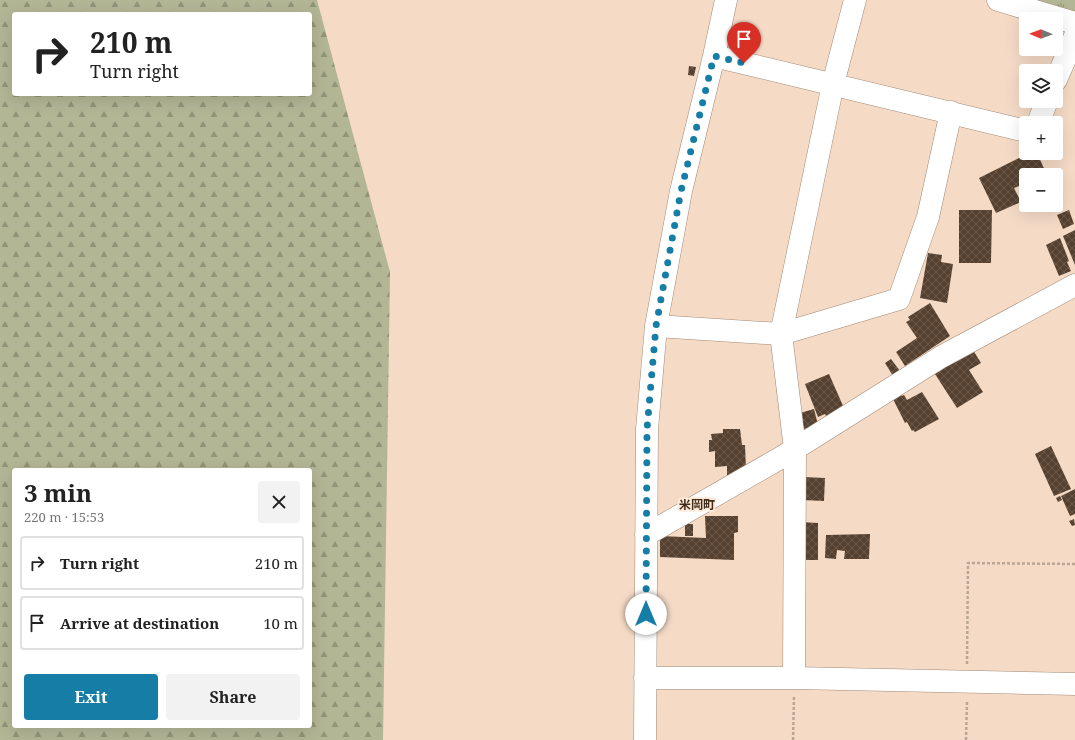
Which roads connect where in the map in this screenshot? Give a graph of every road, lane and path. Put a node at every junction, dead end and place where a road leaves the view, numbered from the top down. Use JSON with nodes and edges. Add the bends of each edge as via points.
{"nodes":[{"id":1,"x":726,"y":0,"type":"edge"},
{"id":2,"x":854,"y":0,"type":"edge"},
{"id":3,"x":998,"y":0,"type":"edge"},
{"id":4,"x":1075,"y":23,"type":"edge"},
{"id":5,"x":1075,"y":36,"type":"edge"},
{"id":6,"x":714,"y":56,"type":"junction"},
{"id":7,"x":1063,"y":64,"type":"edge"},
{"id":8,"x":833,"y":84,"type":"junction"},
{"id":9,"x":951,"y":112,"type":"junction"},
{"id":10,"x":1019,"y":129,"type":"edge"},
{"id":11,"x":1075,"y":285,"type":"edge"},
{"id":12,"x":656,"y":326,"type":"junction"},
{"id":13,"x":781,"y":334,"type":"junction"},
{"id":14,"x":795,"y":449,"type":"junction"},
{"id":15,"x":646,"y":535,"type":"junction"},
{"id":16,"x":1075,"y":564,"type":"edge"},
{"id":17,"x":646,"y":678,"type":"junction"},
{"id":18,"x":794,"y":678,"type":"junction"},
{"id":19,"x":967,"y":682,"type":"junction"},
{"id":20,"x":1075,"y":684,"type":"edge"},
{"id":21,"x":645,"y":740,"type":"edge"},
{"id":22,"x":793,"y":740,"type":"edge"},
{"id":23,"x":966,"y":740,"type":"edge"}],
"edges":[{"from":1,"to":6,"type":"street"},
{"from":2,"to":8,"type":"street"},
{"from":3,"to":4,"type":"street"},
{"from":5,"to":7,"type":"street"},
{"from":6,"to":8,"type":"street"},
{"from":6,"to":12,"type":"street","via":[[681,191]]},
{"from":8,"to":9,"type":"street"},
{"from":8,"to":13,"type":"street"},
{"from":9,"to":10,"type":"street"},
{"from":9,"to":13,"type":"street","via":[[928,217],[899,299]]},
{"from":11,"to":14,"type":"street","via":[[941,358]]},
{"from":12,"to":13,"type":"street"},
{"from":12,"to":15,"type":"street","via":[[647,429]]},
{"from":13,"to":14,"type":"street"},
{"from":14,"to":15,"type":"street"},
{"from":14,"to":18,"type":"street"},
{"from":15,"to":17,"type":"street"},
{"from":16,"to":19,"type":"path","via":[[968,563]]},
{"from":17,"to":18,"type":"street"},
{"from":17,"to":21,"type":"street"},
{"from":18,"to":19,"type":"street"},
{"from":18,"to":22,"type":"path"},
{"from":19,"to":20,"type":"street"},
{"from":19,"to":23,"type":"path"}]}
